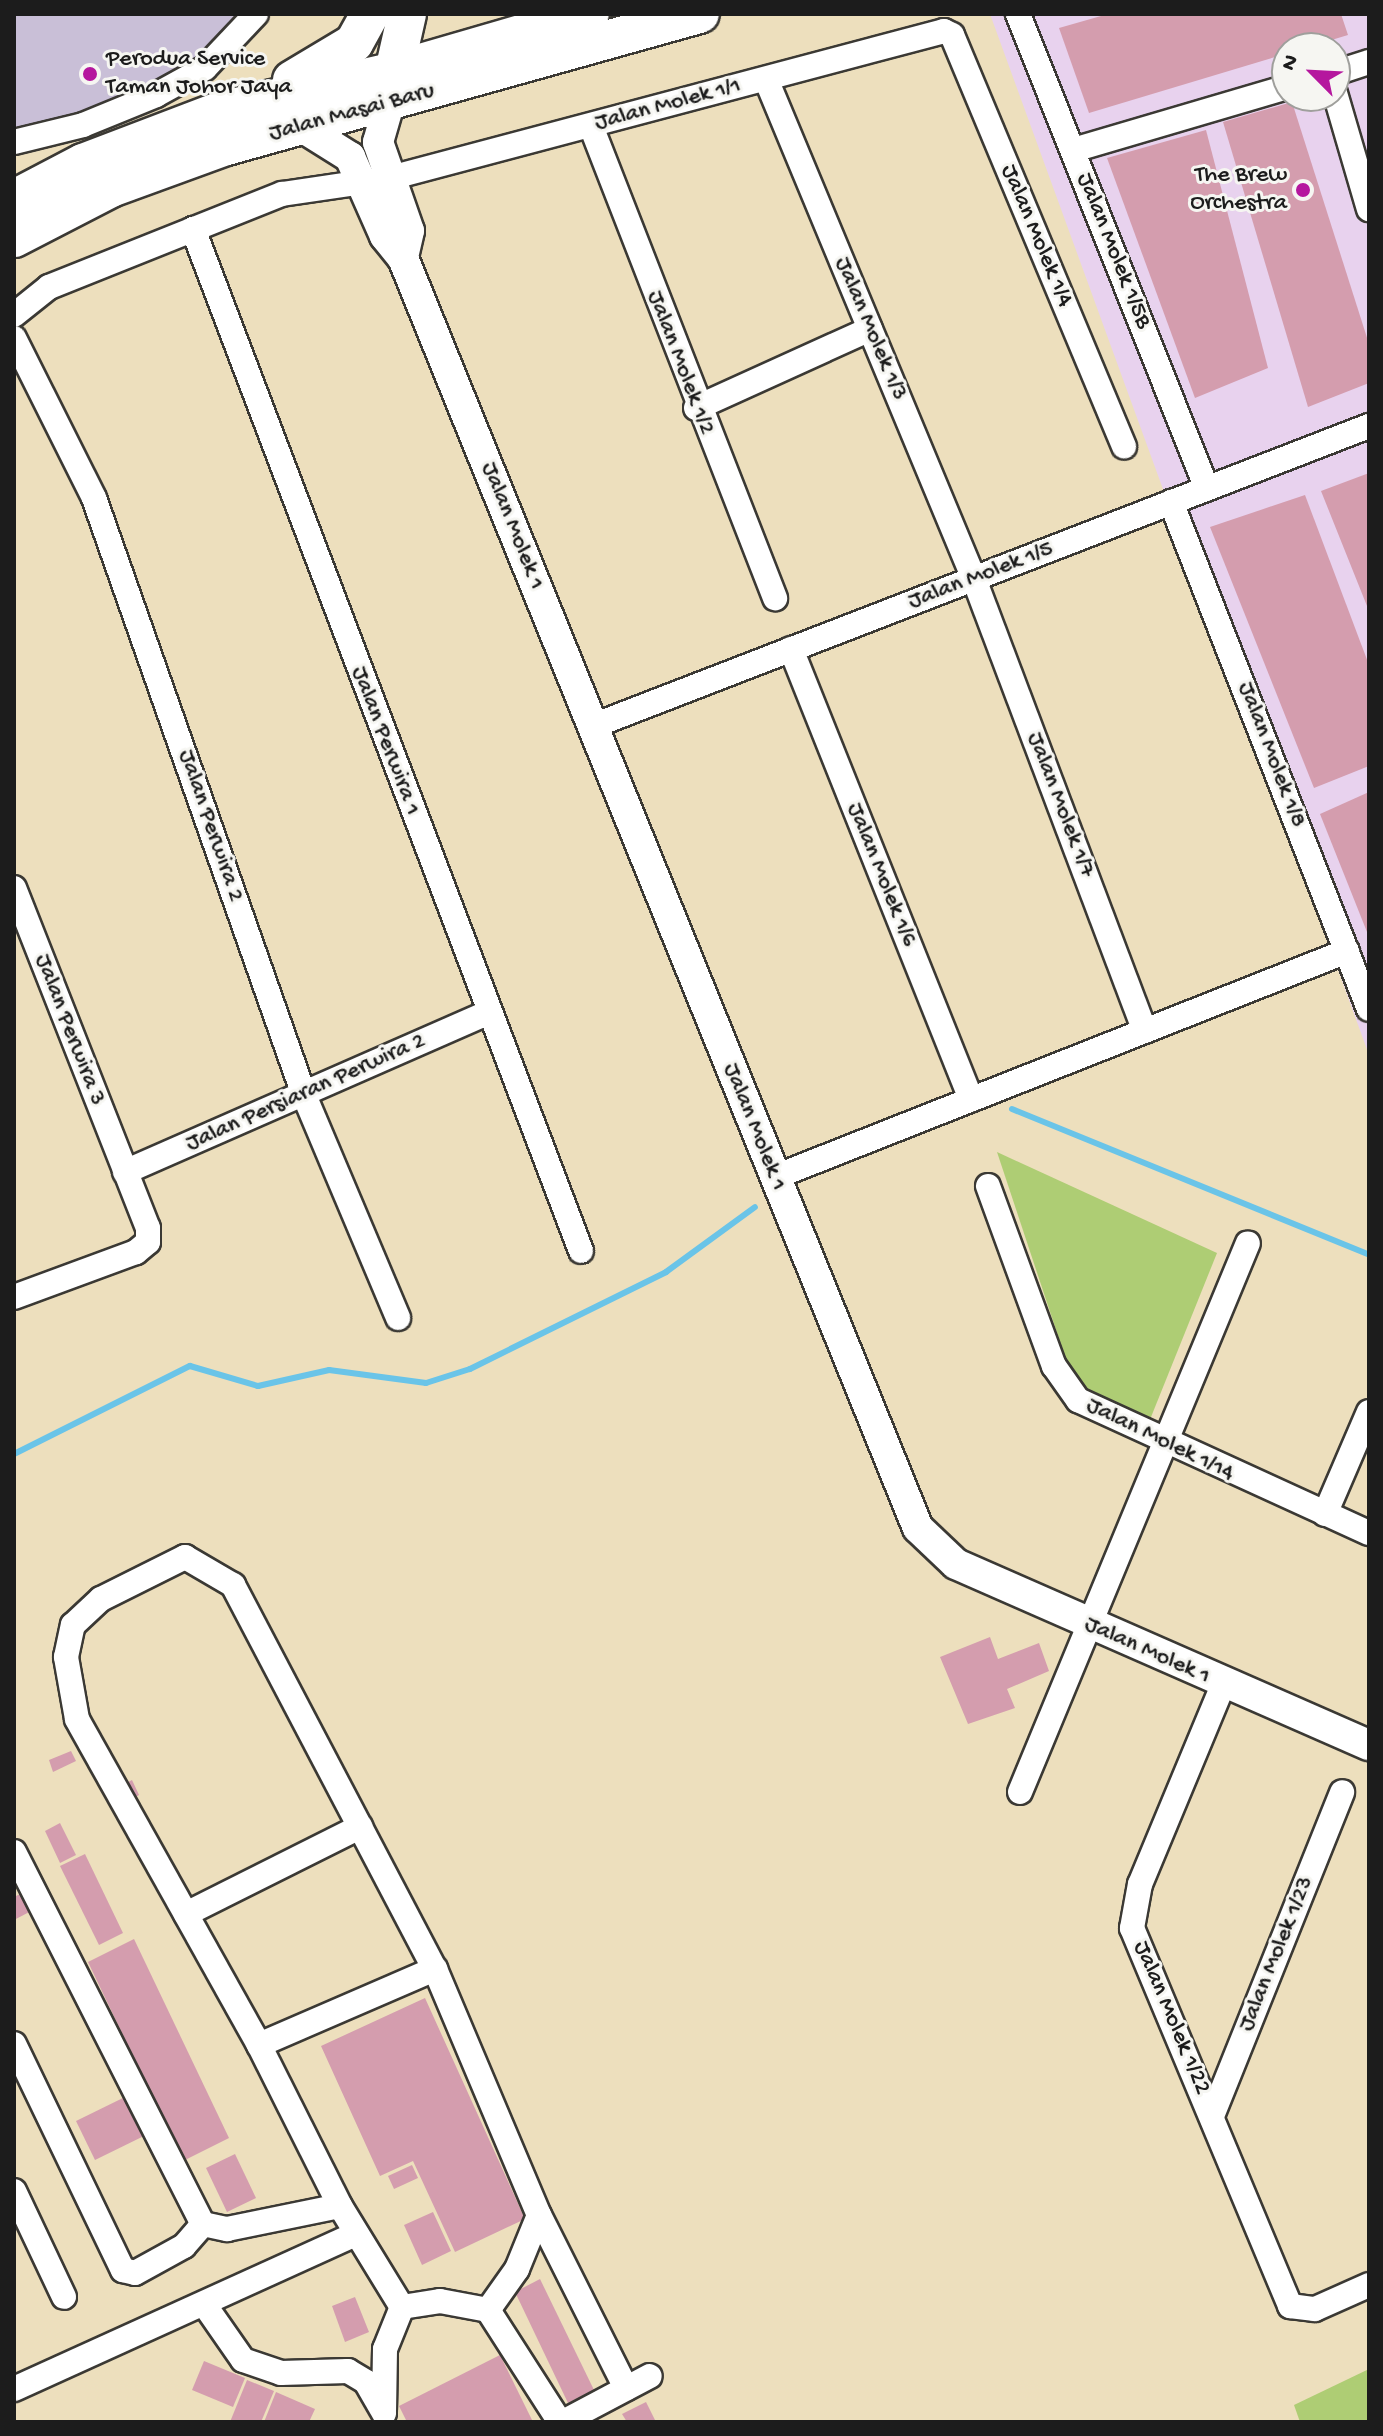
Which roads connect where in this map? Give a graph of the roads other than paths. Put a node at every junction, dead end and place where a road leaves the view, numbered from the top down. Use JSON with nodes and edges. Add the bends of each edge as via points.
{"nodes":[{"id":1,"x":256,"y":14,"type":"edge"},
{"id":2,"x":370,"y":14,"type":"edge"},
{"id":3,"x":407,"y":14,"type":"edge"},
{"id":4,"x":590,"y":14,"type":"edge"},
{"id":5,"x":700,"y":14,"type":"edge"},
{"id":6,"x":1022,"y":15,"type":"edge"},
{"id":7,"x":944,"y":31,"type":"joint"},
{"id":8,"x":766,"y":79,"type":"junction"},
{"id":9,"x":390,"y":88,"type":"junction"},
{"id":10,"x":1271,"y":92,"type":"edge"},
{"id":11,"x":219,"y":111,"type":"junction"},
{"id":12,"x":1341,"y":112,"type":"edge"},
{"id":13,"x":591,"y":126,"type":"junction"},
{"id":14,"x":302,"y":127,"type":"junction"},
{"id":15,"x":14,"y":142,"type":"edge"},
{"id":16,"x":1073,"y":150,"type":"junction"},
{"id":17,"x":377,"y":181,"type":"junction"},
{"id":18,"x":14,"y":199,"type":"edge"},
{"id":19,"x":1369,"y":209,"type":"edge"},
{"id":20,"x":193,"y":229,"type":"junction"},
{"id":21,"x":14,"y":238,"type":"edge"},
{"id":22,"x":14,"y":315,"type":"edge"},
{"id":23,"x":870,"y":329,"type":"junction"},
{"id":24,"x":14,"y":338,"type":"edge"},
{"id":25,"x":696,"y":408,"type":"junction"},
{"id":26,"x":1369,"y":426,"type":"edge"},
{"id":27,"x":1124,"y":446,"type":"dead end"},
{"id":28,"x":1207,"y":489,"type":"junction"},
{"id":29,"x":1171,"y":502,"type":"junction"},
{"id":30,"x":974,"y":579,"type":"junction"},
{"id":31,"x":775,"y":598,"type":"dead end"},
{"id":32,"x":791,"y":649,"type":"junction"},
{"id":33,"x":593,"y":726,"type":"junction"},
{"id":34,"x":14,"y":888,"type":"edge"},
{"id":35,"x":1347,"y":951,"type":"junction"},
{"id":36,"x":1369,"y":1009,"type":"edge"},
{"id":37,"x":488,"y":1013,"type":"junction"},
{"id":38,"x":1145,"y":1031,"type":"junction"},
{"id":39,"x":304,"y":1095,"type":"junction"},
{"id":40,"x":971,"y":1099,"type":"junction"},
{"id":41,"x":125,"y":1172,"type":"junction"},
{"id":42,"x":775,"y":1177,"type":"junction"},
{"id":43,"x":988,"y":1186,"type":"dead end"},
{"id":44,"x":1248,"y":1243,"type":"dead end"},
{"id":45,"x":581,"y":1251,"type":"dead end"},
{"id":46,"x":14,"y":1297,"type":"edge"},
{"id":47,"x":398,"y":1318,"type":"dead end"},
{"id":48,"x":1369,"y":1412,"type":"edge"},
{"id":49,"x":1163,"y":1444,"type":"junction"},
{"id":50,"x":1325,"y":1514,"type":"junction"},
{"id":51,"x":1369,"y":1533,"type":"edge"},
{"id":52,"x":1086,"y":1625,"type":"junction"},
{"id":53,"x":1223,"y":1685,"type":"junction"},
{"id":54,"x":1369,"y":1745,"type":"edge"},
{"id":55,"x":1020,"y":1792,"type":"dead end"},
{"id":56,"x":1342,"y":1792,"type":"dead end"},
{"id":57,"x":360,"y":1827,"type":"junction"},
{"id":58,"x":14,"y":1852,"type":"edge"},
{"id":59,"x":186,"y":1914,"type":"junction"},
{"id":60,"x":435,"y":1969,"type":"junction"},
{"id":61,"x":259,"y":2045,"type":"junction"},
{"id":62,"x":14,"y":2046,"type":"edge"},
{"id":63,"x":1212,"y":2116,"type":"junction"},
{"id":64,"x":14,"y":2191,"type":"edge"},
{"id":65,"x":340,"y":2206,"type":"junction"},
{"id":66,"x":539,"y":2215,"type":"junction"},
{"id":67,"x":203,"y":2224,"type":"junction"},
{"id":68,"x":355,"y":2234,"type":"junction"},
{"id":69,"x":1369,"y":2285,"type":"edge"},
{"id":70,"x":64,"y":2297,"type":"dead end"},
{"id":71,"x":204,"y":2304,"type":"junction"},
{"id":72,"x":402,"y":2307,"type":"junction"},
{"id":73,"x":488,"y":2310,"type":"junction"},
{"id":74,"x":650,"y":2376,"type":"dead end"},
{"id":75,"x":626,"y":2388,"type":"junction"},
{"id":76,"x":14,"y":2389,"type":"edge"},
{"id":77,"x":386,"y":2416,"type":"edge"},
{"id":78,"x":562,"y":2422,"type":"edge"}],
"edges":[{"from":1,"to":15,"type":"street","via":[[205,68],[156,95],[83,125]]},
{"from":2,"to":11,"type":"main road","via":[[354,43],[325,66]]},
{"from":3,"to":9,"type":"main road"},
{"from":4,"to":9,"type":"main road","name":"Jalan Masai Baru"},
{"from":5,"to":9,"type":"main road","name":"Jalan Masai Baru"},
{"from":6,"to":16,"type":"street","name":"Jalan Molek 1/5B"},
{"from":7,"to":8,"type":"street","name":"Jalan Molek 1/1"},
{"from":7,"to":27,"type":"street","name":"Jalan Molek 1/4","via":[[952,35]]},
{"from":8,"to":13,"type":"street","name":"Jalan Molek 1/1"},
{"from":8,"to":23,"type":"street","name":"Jalan Molek 1/3"},
{"from":9,"to":11,"type":"main road","name":"Jalan Masai Baru"},
{"from":9,"to":14,"type":"main road","name":"Jalan Masai Baru"},
{"from":9,"to":17,"type":"street","name":"Jalan Molek 1","via":[[378,142]]},
{"from":10,"to":16,"type":"street"},
{"from":11,"to":18,"type":"main road","name":"Jalan Masai Baru","via":[[83,163]]},
{"from":12,"to":19,"type":"street"},
{"from":13,"to":17,"type":"street","name":"Jalan Molek 1/1"},
{"from":13,"to":25,"type":"street","name":"Jalan Molek 1/2"},
{"from":14,"to":17,"type":"street","name":"Jalan Molek 1"},
{"from":14,"to":21,"type":"main road","name":"Jalan Masai Baru","via":[[111,188]]},
{"from":16,"to":28,"type":"street","name":"Jalan Molek 1/5B"},
{"from":17,"to":20,"type":"street","name":"Jalan Molek 1/1","via":[[282,194]]},
{"from":17,"to":33,"type":"street","name":"Jalan Molek 1","via":[[385,236],[403,258]]},
{"from":20,"to":22,"type":"street","name":"Jalan Molek 1/1","via":[[49,287]]},
{"from":20,"to":37,"type":"street","name":"Jalan Perwira 1"},
{"from":23,"to":25,"type":"street"},
{"from":23,"to":30,"type":"street","name":"Jalan Molek 1/3"},
{"from":24,"to":39,"type":"street","name":"Jalan Perwira 2","via":[[94,498]]},
{"from":25,"to":31,"type":"street","name":"Jalan Molek 1/2"},
{"from":26,"to":28,"type":"street","name":"Jalan Molek 1/5"},
{"from":28,"to":29,"type":"street","name":"Jalan Molek 1/5"},
{"from":29,"to":30,"type":"street","name":"Jalan Molek 1/5"},
{"from":29,"to":35,"type":"street","name":"Jalan Molek 1/8"},
{"from":30,"to":32,"type":"street","name":"Jalan Molek 1/5"},
{"from":30,"to":38,"type":"street","name":"Jalan Molek 1/7"},
{"from":32,"to":33,"type":"street","name":"Jalan Molek 1/5"},
{"from":32,"to":40,"type":"street","name":"Jalan Molek 1/6"},
{"from":33,"to":42,"type":"street","name":"Jalan Molek 1"},
{"from":34,"to":41,"type":"street","name":"Jalan Perwira 3"},
{"from":35,"to":36,"type":"street","name":"Jalan Molek 1/8"},
{"from":35,"to":38,"type":"street"},
{"from":37,"to":39,"type":"street","name":"Jalan Persiaran Perwira 2"},
{"from":37,"to":45,"type":"street","name":"Jalan Perwira 1"},
{"from":38,"to":40,"type":"street"},
{"from":39,"to":41,"type":"street","name":"Jalan Persiaran Perwira 2"},
{"from":39,"to":47,"type":"street","name":"Jalan Perwira 2"},
{"from":40,"to":42,"type":"street"},
{"from":41,"to":46,"type":"street","name":"Jalan Perwira 3","via":[[148,1242]]},
{"from":42,"to":52,"type":"street","name":"Jalan Molek 1","via":[[918,1528],[956,1564]]},
{"from":43,"to":49,"type":"street","name":"Jalan Molek 1/14","via":[[1066,1388]]},
{"from":44,"to":49,"type":"street"},
{"from":48,"to":50,"type":"street"},
{"from":49,"to":50,"type":"street","name":"Jalan Molek 1/14"},
{"from":49,"to":52,"type":"street"},
{"from":50,"to":51,"type":"street","name":"Jalan Molek 1/14"},
{"from":52,"to":53,"type":"street","name":"Jalan Molek 1"},
{"from":52,"to":55,"type":"street"},
{"from":53,"to":54,"type":"street","name":"Jalan Molek 1"},
{"from":53,"to":63,"type":"street","name":"Jalan Molek 1/22","via":[[1132,1907],[1132,1928]]},
{"from":56,"to":63,"type":"street","name":"Jalan Molek 1/23"},
{"from":57,"to":59,"type":"street"},
{"from":57,"to":59,"type":"street","via":[[233,1585],[185,1557],[101,1599],[73,1625],[66,1657],[77,1719]]},
{"from":57,"to":60,"type":"street"},
{"from":58,"to":67,"type":"street"},
{"from":59,"to":61,"type":"street"},
{"from":60,"to":61,"type":"street"},
{"from":60,"to":66,"type":"street"},
{"from":61,"to":65,"type":"street"},
{"from":62,"to":67,"type":"street","via":[[123,2270],[135,2273],[184,2246]]},
{"from":63,"to":69,"type":"street","name":"Jalan Molek 1/22","via":[[1290,2306],[1315,2309]]},
{"from":64,"to":70,"type":"street"},
{"from":65,"to":67,"type":"street","via":[[227,2229]]},
{"from":65,"to":68,"type":"street"},
{"from":66,"to":73,"type":"street","via":[[517,2269]]},
{"from":66,"to":75,"type":"street"},
{"from":68,"to":71,"type":"street"},
{"from":68,"to":72,"type":"street"},
{"from":71,"to":76,"type":"street"},
{"from":71,"to":77,"type":"street","via":[[243,2360],[281,2373],[348,2371],[366,2382]]},
{"from":72,"to":73,"type":"street","via":[[440,2301]]},
{"from":72,"to":77,"type":"street","via":[[385,2349]]},
{"from":73,"to":78,"type":"street"},
{"from":74,"to":75,"type":"street"},
{"from":75,"to":78,"type":"street"}]}
